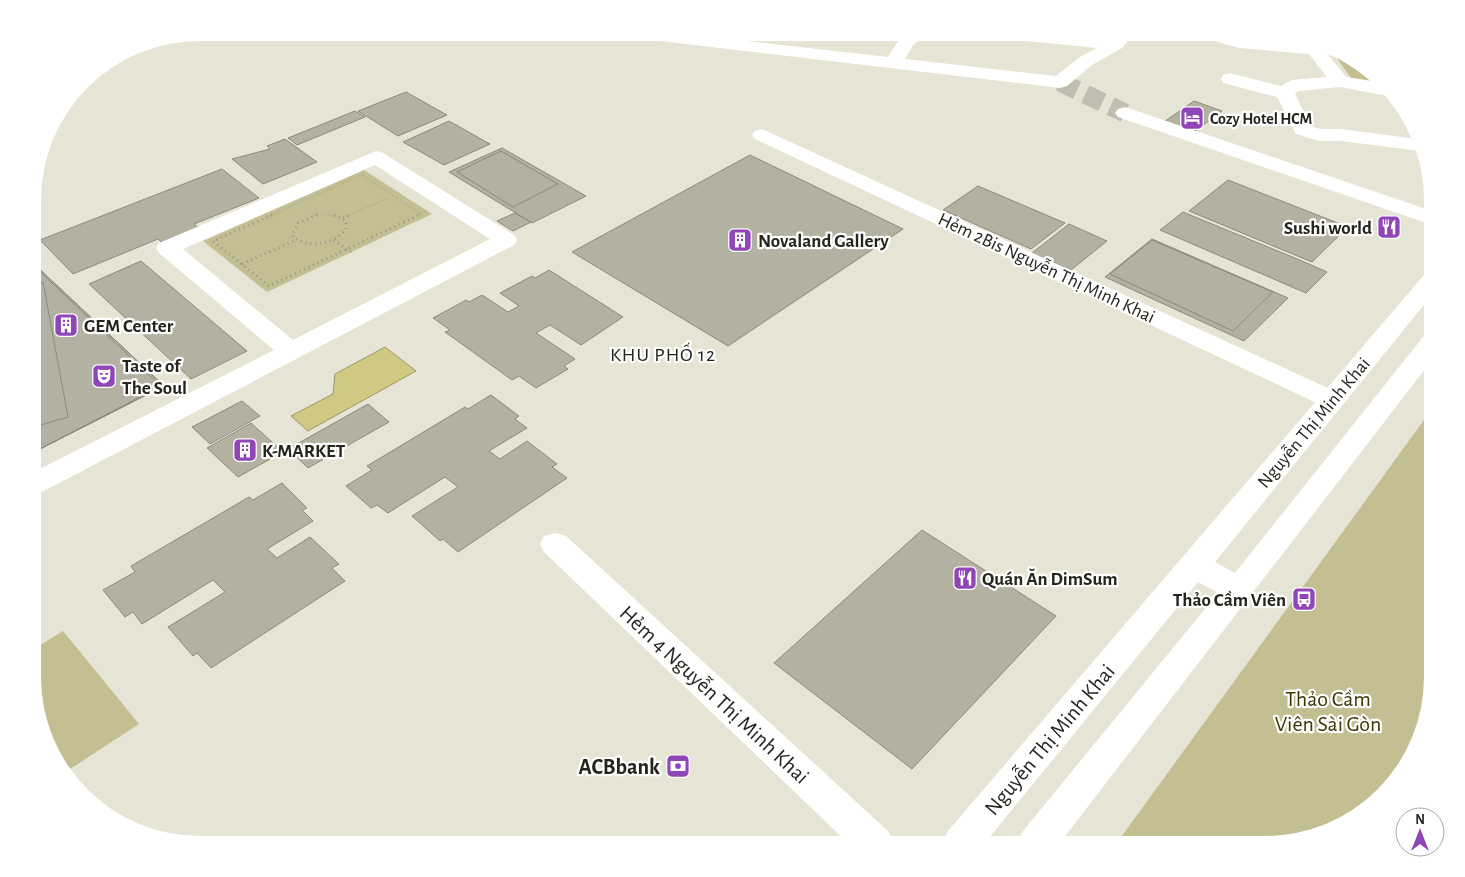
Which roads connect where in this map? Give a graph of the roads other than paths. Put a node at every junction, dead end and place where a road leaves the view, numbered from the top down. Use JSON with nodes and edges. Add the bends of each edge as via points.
{"nodes":[{"id":1,"x":713,"y":41,"type":"edge"},
{"id":2,"x":907,"y":41,"type":"edge"},
{"id":3,"x":1116,"y":41,"type":"edge"},
{"id":4,"x":1232,"y":41,"type":"edge"},
{"id":5,"x":1312,"y":49,"type":"edge"},
{"id":6,"x":1314,"y":50,"type":"edge"},
{"id":7,"x":894,"y":62,"type":"junction"},
{"id":8,"x":1230,"y":79,"type":"dead end"},
{"id":9,"x":1340,"y":81,"type":"junction"},
{"id":10,"x":1376,"y":87,"type":"edge"},
{"id":11,"x":1285,"y":93,"type":"junction"},
{"id":12,"x":1125,"y":113,"type":"tunnel mouth"},
{"id":13,"x":762,"y":135,"type":"dead end"},
{"id":14,"x":1388,"y":142,"type":"junction"},
{"id":15,"x":1413,"y":144,"type":"edge"},
{"id":16,"x":1416,"y":153,"type":"edge"},
{"id":17,"x":1423,"y":215,"type":"edge"},
{"id":18,"x":1423,"y":291,"type":"edge"},
{"id":19,"x":291,"y":351,"type":"junction"},
{"id":20,"x":1423,"y":355,"type":"edge"},
{"id":21,"x":1332,"y":400,"type":"junction"},
{"id":22,"x":41,"y":480,"type":"edge"},
{"id":23,"x":555,"y":544,"type":"dead end"},
{"id":24,"x":1195,"y":565,"type":"junction"},
{"id":25,"x":1240,"y":590,"type":"junction"},
{"id":26,"x":866,"y":835,"type":"edge"},
{"id":27,"x":968,"y":835,"type":"edge"},
{"id":28,"x":1043,"y":835,"type":"edge"}],
"edges":[{"from":1,"to":7,"type":"main road"},
{"from":2,"to":7,"type":"main road"},
{"from":3,"to":7,"type":"main road","via":[[1060,82]]},
{"from":4,"to":5,"type":"main road"},
{"from":6,"to":9,"type":"main road"},
{"from":8,"to":11,"type":"main road"},
{"from":9,"to":10,"type":"main road"},
{"from":9,"to":11,"type":"main road","via":[[1292,86]]},
{"from":11,"to":14,"type":"main road","via":[[1303,130],[1319,135]]},
{"from":12,"to":17,"type":"main road"},
{"from":13,"to":21,"type":"main road","name":"Hẻm 2Bis Nguyễn Thị Minh Khai"},
{"from":14,"to":15,"type":"main road"},
{"from":14,"to":16,"type":"main road"},
{"from":18,"to":21,"type":"main road","name":"Nguyễn Thị Minh Khai"},
{"from":19,"to":19,"type":"main road","via":[[455,266],[506,240],[376,158],[167,248]]},
{"from":19,"to":22,"type":"main road"},
{"from":20,"to":25,"type":"main road"},
{"from":21,"to":24,"type":"main road","name":"Nguyễn Thị Minh Khai"},
{"from":23,"to":26,"type":"main road","name":"Hẻm 4 Nguyễn Thị Minh Khai"},
{"from":24,"to":25,"type":"main road"},
{"from":24,"to":27,"type":"main road","name":"Nguyễn Thị Minh Khai"},
{"from":25,"to":28,"type":"main road"}]}
